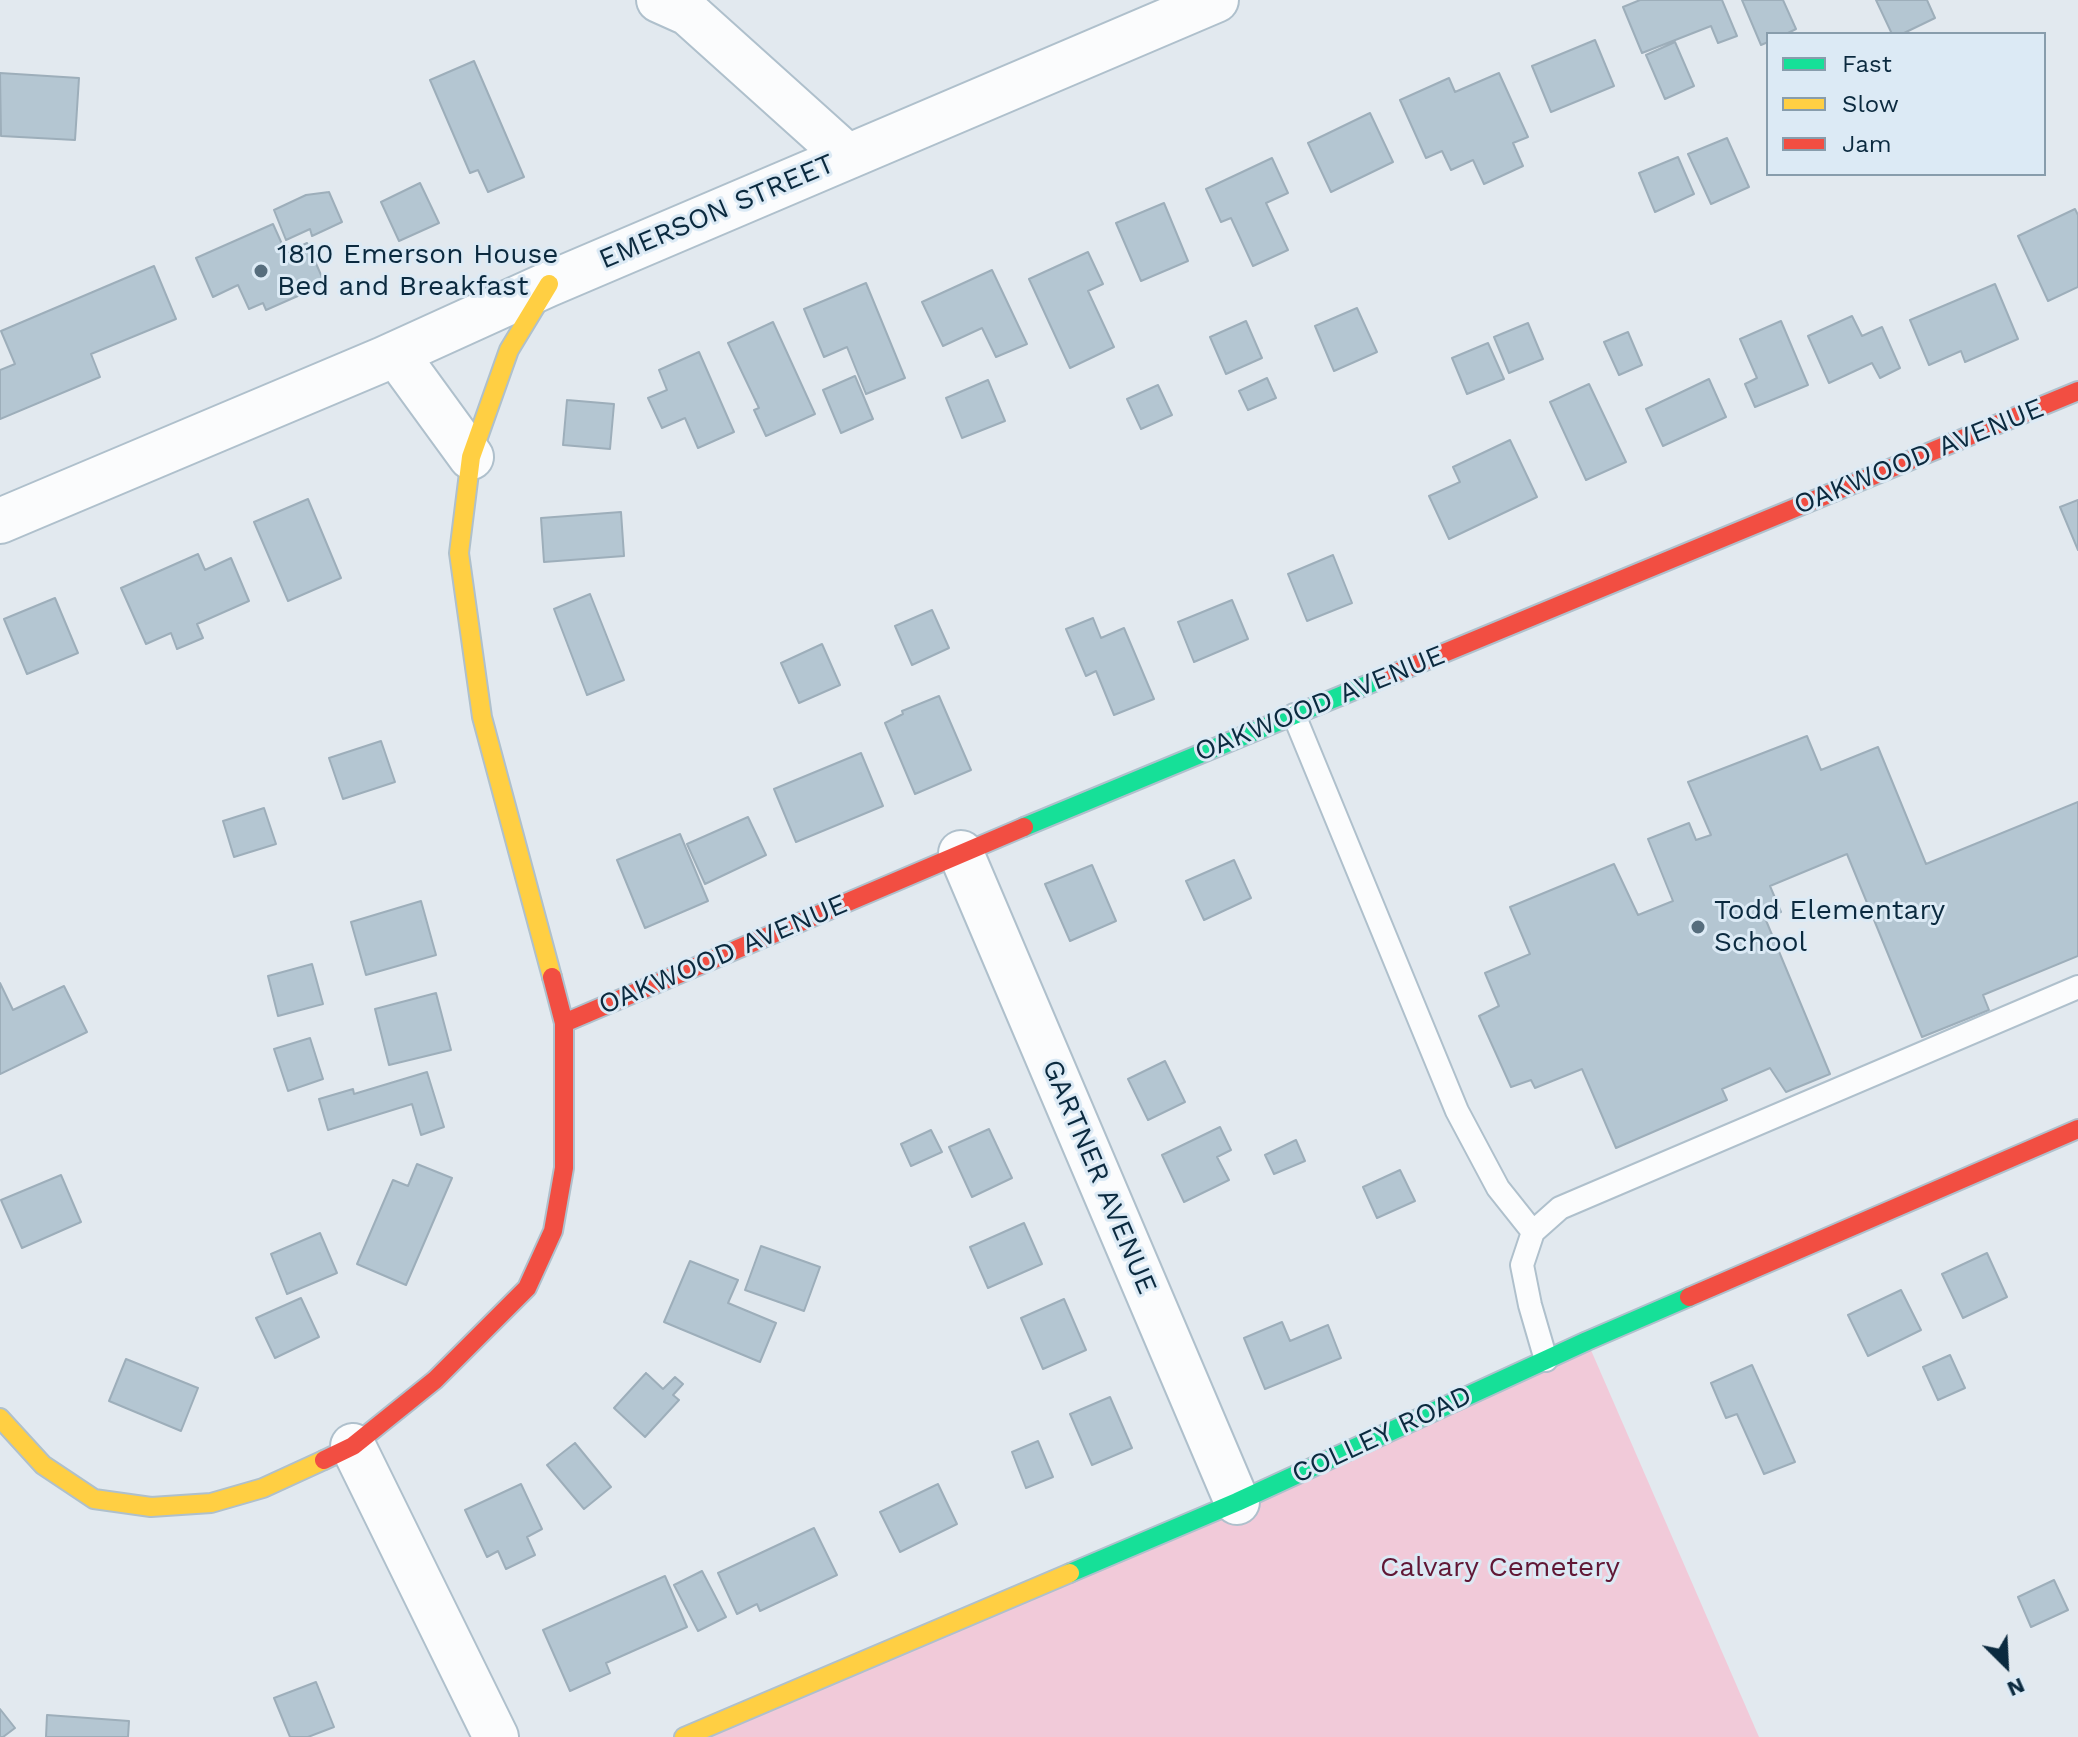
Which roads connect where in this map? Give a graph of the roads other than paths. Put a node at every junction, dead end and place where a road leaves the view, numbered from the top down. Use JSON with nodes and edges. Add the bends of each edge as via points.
{"nodes":[{"id":1,"x":659,"y":0,"type":"edge"},
{"id":2,"x":1216,"y":0,"type":"edge"},
{"id":3,"x":847,"y":156,"type":"junction"},
{"id":4,"x":549,"y":284,"type":"junction"},
{"id":5,"x":396,"y":354,"type":"junction"},
{"id":6,"x":2078,"y":391,"type":"edge"},
{"id":7,"x":471,"y":457,"type":"junction"},
{"id":8,"x":0,"y":521,"type":"edge"},
{"id":9,"x":1294,"y":715,"type":"junction"},
{"id":10,"x":961,"y":853,"type":"junction"},
{"id":11,"x":2078,"y":987,"type":"edge"},
{"id":12,"x":564,"y":1023,"type":"junction"},
{"id":13,"x":2078,"y":1129,"type":"edge"},
{"id":14,"x":1533,"y":1232,"type":"junction"},
{"id":15,"x":1546,"y":1360,"type":"junction"},
{"id":16,"x":0,"y":1418,"type":"edge"},
{"id":17,"x":353,"y":1446,"type":"junction"},
{"id":18,"x":1237,"y":1502,"type":"junction"},
{"id":19,"x":496,"y":1737,"type":"edge"},
{"id":20,"x":684,"y":1737,"type":"edge"}],
"edges":[{"from":1,"to":3,"type":"street","via":[[688,13]]},
{"from":2,"to":3,"type":"street","name":"EMERSON STREET"},
{"from":3,"to":4,"type":"street","name":"EMERSON STREET"},
{"from":4,"to":5,"type":"street","name":"EMERSON STREET"},
{"from":4,"to":7,"type":"street","via":[[509,350]]},
{"from":5,"to":7,"type":"street"},
{"from":5,"to":8,"type":"street","name":"EMERSON STREET"},
{"from":6,"to":9,"type":"street","name":"OAKWOOD AVENUE"},
{"from":7,"to":12,"type":"street","via":[[459,553],[482,717]]},
{"from":9,"to":10,"type":"street","name":"OAKWOOD AVENUE"},
{"from":9,"to":14,"type":"lane","via":[[1457,1111],[1498,1188]]},
{"from":10,"to":12,"type":"street","name":"OAKWOOD AVENUE"},
{"from":10,"to":18,"type":"street","name":"GARTNER AVENUE"},
{"from":11,"to":14,"type":"lane","via":[[1560,1208]]},
{"from":12,"to":17,"type":"street","via":[[564,1168],[553,1231],[527,1288],[435,1380]]},
{"from":13,"to":15,"type":"street","name":"COLLEY ROAD"},
{"from":14,"to":15,"type":"lane","via":[[1522,1265]]},
{"from":15,"to":18,"type":"street","name":"COLLEY ROAD"},
{"from":16,"to":17,"type":"street","via":[[43,1465],[94,1499],[151,1507],[211,1503],[263,1488]]},
{"from":17,"to":19,"type":"street"},
{"from":18,"to":20,"type":"street","name":"COLLEY ROAD"}]}
